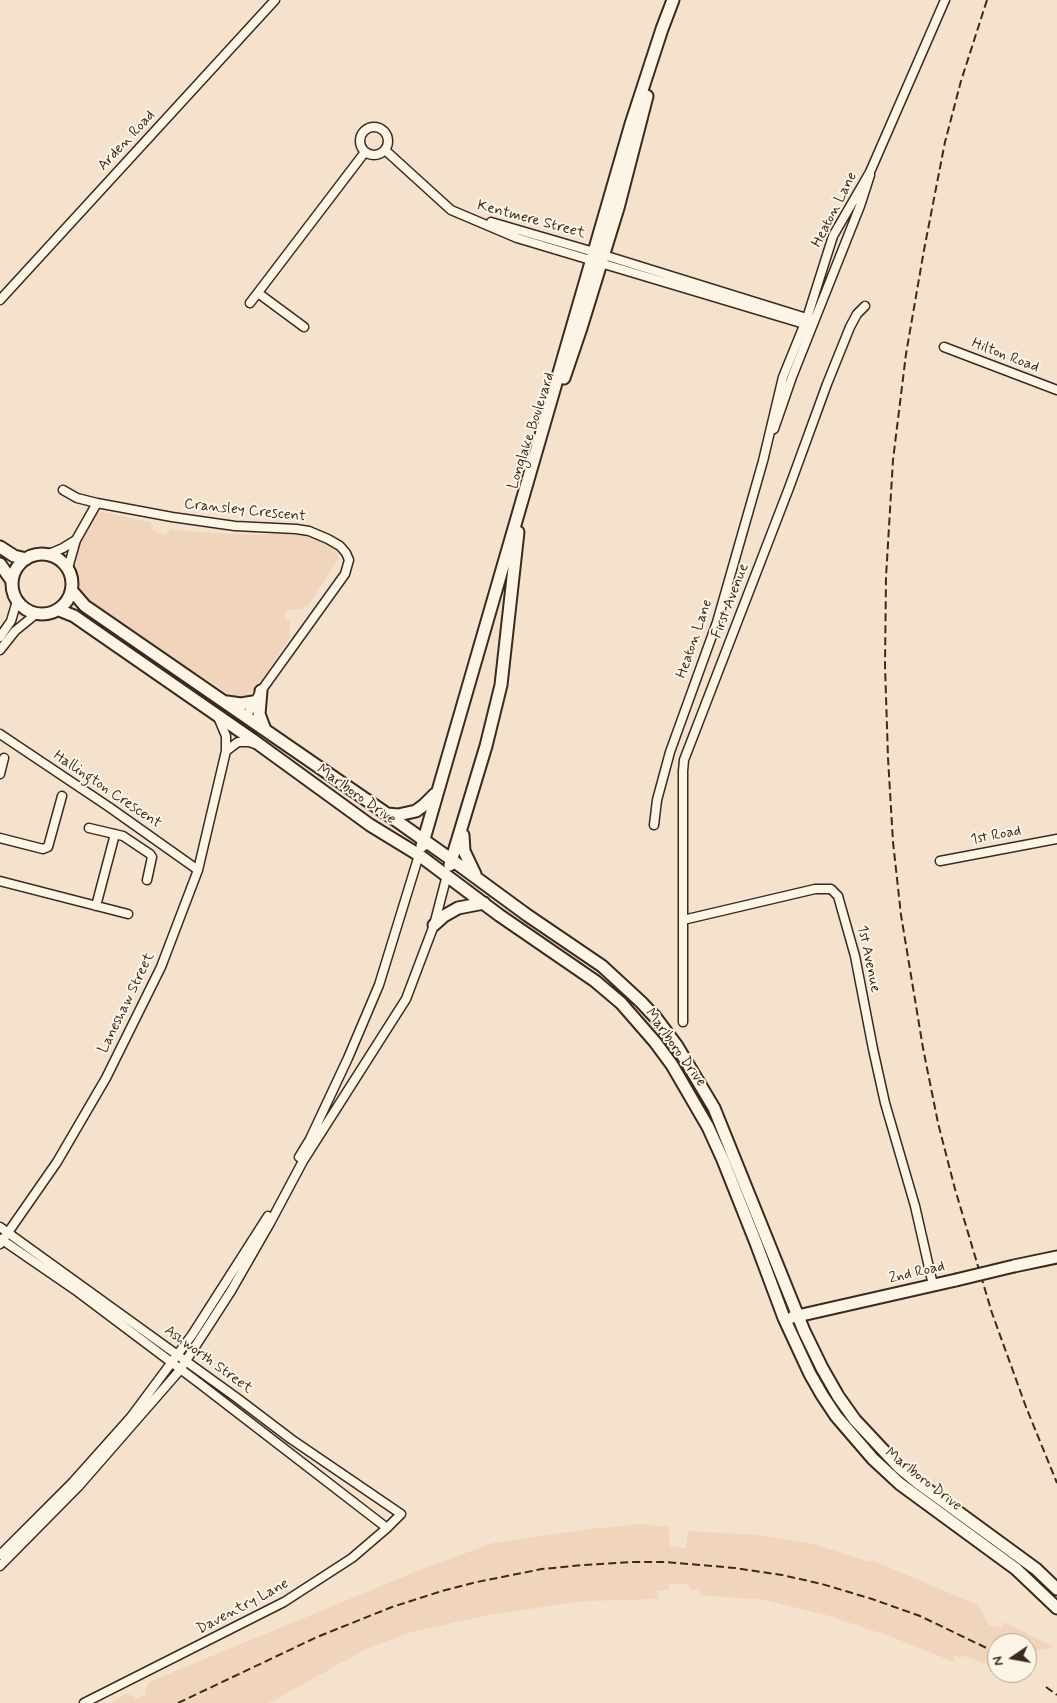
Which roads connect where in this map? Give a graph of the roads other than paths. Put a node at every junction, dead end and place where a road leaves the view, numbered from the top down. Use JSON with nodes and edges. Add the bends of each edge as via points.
{"nodes":[{"id":1,"x":275,"y":0,"type":"edge"},
{"id":2,"x":673,"y":0,"type":"edge"},
{"id":3,"x":945,"y":0,"type":"edge"},
{"id":4,"x":385,"y":150,"type":"junction"},
{"id":5,"x":365,"y":152,"type":"junction"},
{"id":6,"x":870,"y":172,"type":"junction"},
{"id":7,"x":597,"y":257,"type":"junction"},
{"id":8,"x":258,"y":293,"type":"junction"},
{"id":9,"x":0,"y":300,"type":"edge"},
{"id":10,"x":250,"y":303,"type":"dead end"},
{"id":11,"x":865,"y":306,"type":"dead end"},
{"id":12,"x":809,"y":322,"type":"junction"},
{"id":13,"x":304,"y":327,"type":"dead end"},
{"id":14,"x":944,"y":347,"type":"dead end"},
{"id":15,"x":1057,"y":390,"type":"edge"},
{"id":16,"x":63,"y":490,"type":"dead end"},
{"id":17,"x":97,"y":503,"type":"junction"},
{"id":18,"x":515,"y":533,"type":"junction"},
{"id":19,"x":76,"y":540,"type":"junction"},
{"id":20,"x":0,"y":547,"type":"edge"},
{"id":21,"x":49,"y":554,"type":"junction"},
{"id":22,"x":26,"y":559,"type":"junction"},
{"id":23,"x":0,"y":564,"type":"edge"},
{"id":24,"x":68,"y":568,"type":"junction"},
{"id":25,"x":12,"y":581,"type":"junction"},
{"id":26,"x":72,"y":591,"type":"junction"},
{"id":27,"x":17,"y":601,"type":"junction"},
{"id":28,"x":59,"y":610,"type":"junction"},
{"id":29,"x":36,"y":614,"type":"junction"},
{"id":30,"x":0,"y":636,"type":"edge"},
{"id":31,"x":0,"y":650,"type":"edge"},
{"id":32,"x":261,"y":691,"type":"junction"},
{"id":33,"x":223,"y":701,"type":"junction"},
{"id":34,"x":253,"y":702,"type":"junction"},
{"id":35,"x":218,"y":717,"type":"junction"},
{"id":36,"x":246,"y":717,"type":"junction"},
{"id":37,"x":265,"y":730,"type":"junction"},
{"id":38,"x":0,"y":734,"type":"edge"},
{"id":39,"x":256,"y":743,"type":"junction"},
{"id":40,"x":226,"y":751,"type":"junction"},
{"id":41,"x":4,"y":758,"type":"dead end"},
{"id":42,"x":0,"y":774,"type":"edge"},
{"id":43,"x":441,"y":782,"type":"junction"},
{"id":44,"x":62,"y":796,"type":"dead end"},
{"id":45,"x":387,"y":814,"type":"junction"},
{"id":46,"x":463,"y":824,"type":"junction"},
{"id":47,"x":654,"y":825,"type":"dead end"},
{"id":48,"x":89,"y":828,"type":"dead end"},
{"id":49,"x":115,"y":834,"type":"junction"},
{"id":50,"x":0,"y":838,"type":"edge"},
{"id":51,"x":1057,"y":839,"type":"edge"},
{"id":52,"x":424,"y":840,"type":"junction"},
{"id":53,"x":419,"y":855,"type":"junction"},
{"id":54,"x":452,"y":860,"type":"junction"},
{"id":55,"x":940,"y":861,"type":"dead end"},
{"id":56,"x":198,"y":870,"type":"junction"},
{"id":57,"x":447,"y":875,"type":"junction"},
{"id":58,"x":477,"y":878,"type":"junction"},
{"id":59,"x":147,"y":880,"type":"dead end"},
{"id":60,"x":0,"y":881,"type":"edge"},
{"id":61,"x":484,"y":903,"type":"junction"},
{"id":62,"x":96,"y":906,"type":"junction"},
{"id":63,"x":128,"y":914,"type":"dead end"},
{"id":64,"x":683,"y":920,"type":"junction"},
{"id":65,"x":434,"y":925,"type":"junction"},
{"id":66,"x":683,"y":1022,"type":"dead end"},
{"id":67,"x":300,"y":1160,"type":"junction"},
{"id":68,"x":0,"y":1227,"type":"edge"},
{"id":69,"x":8,"y":1233,"type":"junction"},
{"id":70,"x":1,"y":1241,"type":"edge"},
{"id":71,"x":1057,"y":1258,"type":"edge"},
{"id":72,"x":933,"y":1285,"type":"junction"},
{"id":73,"x":798,"y":1316,"type":"junction"},
{"id":74,"x":784,"y":1318,"type":"junction"},
{"id":75,"x":177,"y":1355,"type":"junction"},
{"id":76,"x":186,"y":1361,"type":"junction"},
{"id":77,"x":171,"y":1363,"type":"junction"},
{"id":78,"x":180,"y":1370,"type":"junction"},
{"id":79,"x":401,"y":1514,"type":"joint"},
{"id":80,"x":387,"y":1528,"type":"junction"},
{"id":81,"x":0,"y":1555,"type":"edge"},
{"id":82,"x":0,"y":1566,"type":"edge"},
{"id":83,"x":1057,"y":1589,"type":"edge"},
{"id":84,"x":1057,"y":1608,"type":"edge"},
{"id":85,"x":84,"y":1703,"type":"edge"}],
"edges":[{"from":1,"to":9,"type":"street","name":"Arden Road"},
{"from":2,"to":7,"type":"main road","name":"Longlake Boulevard","via":[[629,167]]},
{"from":3,"to":6,"type":"street","name":"Heaton Lane"},
{"from":4,"to":5,"type":"street","via":[[378,155]]},
{"from":4,"to":5,"type":"street","via":[[388,136],[382,129],[372,127],[362,135],[361,144]]},
{"from":4,"to":7,"type":"street","name":"Kentmere Street","via":[[451,210],[517,238]]},
{"from":5,"to":8,"type":"street"},
{"from":6,"to":12,"type":"street","name":"Heaton Lane","via":[[870,180]]},
{"from":6,"to":12,"type":"street","name":"Heaton Lane","via":[[834,236]]},
{"from":7,"to":12,"type":"street","name":"Kentmere Street"},
{"from":7,"to":18,"type":"main road","name":"Longlake Boulevard","via":[[582,328],[530,479]]},
{"from":8,"to":10,"type":"street"},
{"from":8,"to":13,"type":"street"},
{"from":11,"to":64,"type":"street","name":"First Avenue","via":[[850,327],[827,384],[684,760]]},
{"from":12,"to":47,"type":"street","name":"Heaton Lane","via":[[781,384],[763,461],[717,622],[670,752]]},
{"from":14,"to":15,"type":"street","name":"Hilton Road"},
{"from":16,"to":17,"type":"street","name":"Cransley Crescent"},
{"from":17,"to":19,"type":"street"},
{"from":17,"to":32,"type":"street","name":"Cransley Crescent","via":[[220,524],[308,531],[340,546],[349,560],[345,574]]},
{"from":18,"to":43,"type":"main road","name":"Longlake Boulevard"},
{"from":18,"to":46,"type":"main road","name":"Longlake Boulevard","via":[[501,685]]},
{"from":19,"to":21,"type":"street"},
{"from":19,"to":24,"type":"street"},
{"from":20,"to":22,"type":"main road"},
{"from":21,"to":22,"type":"main road","via":[[37,554]]},
{"from":21,"to":24,"type":"main road"},
{"from":22,"to":25,"type":"main road","via":[[17,567]]},
{"from":23,"to":25,"type":"main road"},
{"from":24,"to":26,"type":"main road"},
{"from":25,"to":27,"type":"main road"},
{"from":26,"to":28,"type":"main road"},
{"from":26,"to":33,"type":"main road","name":"Marlboro Drive","via":[[85,606]]},
{"from":27,"to":29,"type":"main road","via":[[25,610]]},
{"from":27,"to":30,"type":"street","via":[[11,621]]},
{"from":28,"to":29,"type":"main road"},
{"from":28,"to":35,"type":"main road","name":"Marlboro Drive","via":[[74,616]]},
{"from":29,"to":31,"type":"street","via":[[15,631]]},
{"from":32,"to":34,"type":"street","name":"Cransley Crescent"},
{"from":32,"to":37,"type":"main road","via":[[259,714]]},
{"from":33,"to":34,"type":"main road"},
{"from":33,"to":36,"type":"main road","name":"Marlboro Drive"},
{"from":34,"to":36,"type":"street","name":"Cransley Crescent"},
{"from":35,"to":39,"type":"main road","name":"Marlboro Drive"},
{"from":35,"to":40,"type":"street","name":"Laneshaw Street","via":[[226,736]]},
{"from":36,"to":37,"type":"main road","name":"Marlboro Drive"},
{"from":36,"to":39,"type":"main road","via":[[246,730]]},
{"from":37,"to":45,"type":"main road","name":"Marlboro Drive"},
{"from":38,"to":56,"type":"street","name":"Hallington Crescent"},
{"from":39,"to":40,"type":"street","via":[[238,742]]},
{"from":39,"to":53,"type":"main road","name":"Marlboro Drive","via":[[370,825]]},
{"from":40,"to":56,"type":"street","name":"Laneshaw Street"},
{"from":41,"to":42,"type":"street"},
{"from":43,"to":45,"type":"main road","via":[[433,798],[416,811]]},
{"from":43,"to":52,"type":"main road","name":"Longlake Boulevard"},
{"from":44,"to":50,"type":"street","via":[[48,847],[43,849]]},
{"from":45,"to":52,"type":"main road","name":"Marlboro Drive"},
{"from":46,"to":54,"type":"main road","name":"Longlake Boulevard"},
{"from":46,"to":58,"type":"main road","via":[[464,851]]},
{"from":48,"to":49,"type":"street"},
{"from":49,"to":59,"type":"street","via":[[128,838],[150,854]]},
{"from":49,"to":62,"type":"street"},
{"from":51,"to":55,"type":"street","name":"1st Road"},
{"from":52,"to":53,"type":"main road","name":"Longlake Boulevard"},
{"from":52,"to":54,"type":"main road","name":"Marlboro Drive"},
{"from":53,"to":57,"type":"main road","name":"Marlboro Drive"},
{"from":53,"to":67,"type":"street","via":[[379,985]]},
{"from":54,"to":57,"type":"main road","name":"Longlake Boulevard"},
{"from":54,"to":58,"type":"main road","name":"Marlboro Drive"},
{"from":56,"to":69,"type":"street","name":"Laneshaw Street","via":[[161,967],[106,1078],[57,1162]]},
{"from":57,"to":61,"type":"main road","name":"Marlboro Drive"},
{"from":57,"to":65,"type":"street"},
{"from":58,"to":73,"type":"main road","name":"Marlboro Drive","via":[[602,966],[651,1013],[677,1046],[714,1108]]},
{"from":60,"to":62,"type":"street"},
{"from":61,"to":65,"type":"main road","via":[[458,908]]},
{"from":61,"to":74,"type":"main road","name":"Marlboro Drive","via":[[608,990],[655,1042],[715,1141]]},
{"from":62,"to":63,"type":"street"},
{"from":64,"to":66,"type":"street"},
{"from":64,"to":72,"type":"street","name":"1st Avenue","via":[[815,889],[831,889],[838,896],[855,956],[872,1050]]},
{"from":65,"to":67,"type":"street","via":[[406,999]]},
{"from":67,"to":75,"type":"street","via":[[225,1286]]},
{"from":67,"to":76,"type":"street","via":[[270,1223]]},
{"from":68,"to":69,"type":"street","name":"Ashworth Street"},
{"from":69,"to":70,"type":"street","name":"Laneshaw Street"},
{"from":69,"to":75,"type":"street","name":"Ashworth Street"},
{"from":70,"to":77,"type":"street","name":"Ashworth Street","via":[[78,1292]]},
{"from":71,"to":72,"type":"main road","name":"2nd Road","bridge":true},
{"from":72,"to":73,"type":"main road","name":"2nd Road"},
{"from":73,"to":74,"type":"main road","name":"2nd Road"},
{"from":73,"to":83,"type":"main road","name":"Marlboro Drive","via":[[838,1396],[873,1440],[917,1482],[1015,1552]]},
{"from":74,"to":84,"type":"main road","name":"Marlboro Drive","via":[[822,1395],[873,1459],[913,1494],[1016,1569]]},
{"from":75,"to":76,"type":"street","name":"Ashworth Street"},
{"from":75,"to":77,"type":"street"},
{"from":76,"to":78,"type":"street"},
{"from":76,"to":79,"type":"street","name":"Ashworth Street","via":[[290,1439]]},
{"from":77,"to":78,"type":"street","name":"Ashworth Street"},
{"from":77,"to":81,"type":"street","via":[[100,1453]]},
{"from":78,"to":80,"type":"street","name":"Ashworth Street"},
{"from":78,"to":82,"type":"street","via":[[78,1487]]},
{"from":79,"to":80,"type":"street","name":"Daventry Lane"},
{"from":80,"to":85,"type":"street","name":"Daventry Lane","via":[[352,1558],[284,1602]]}]}
